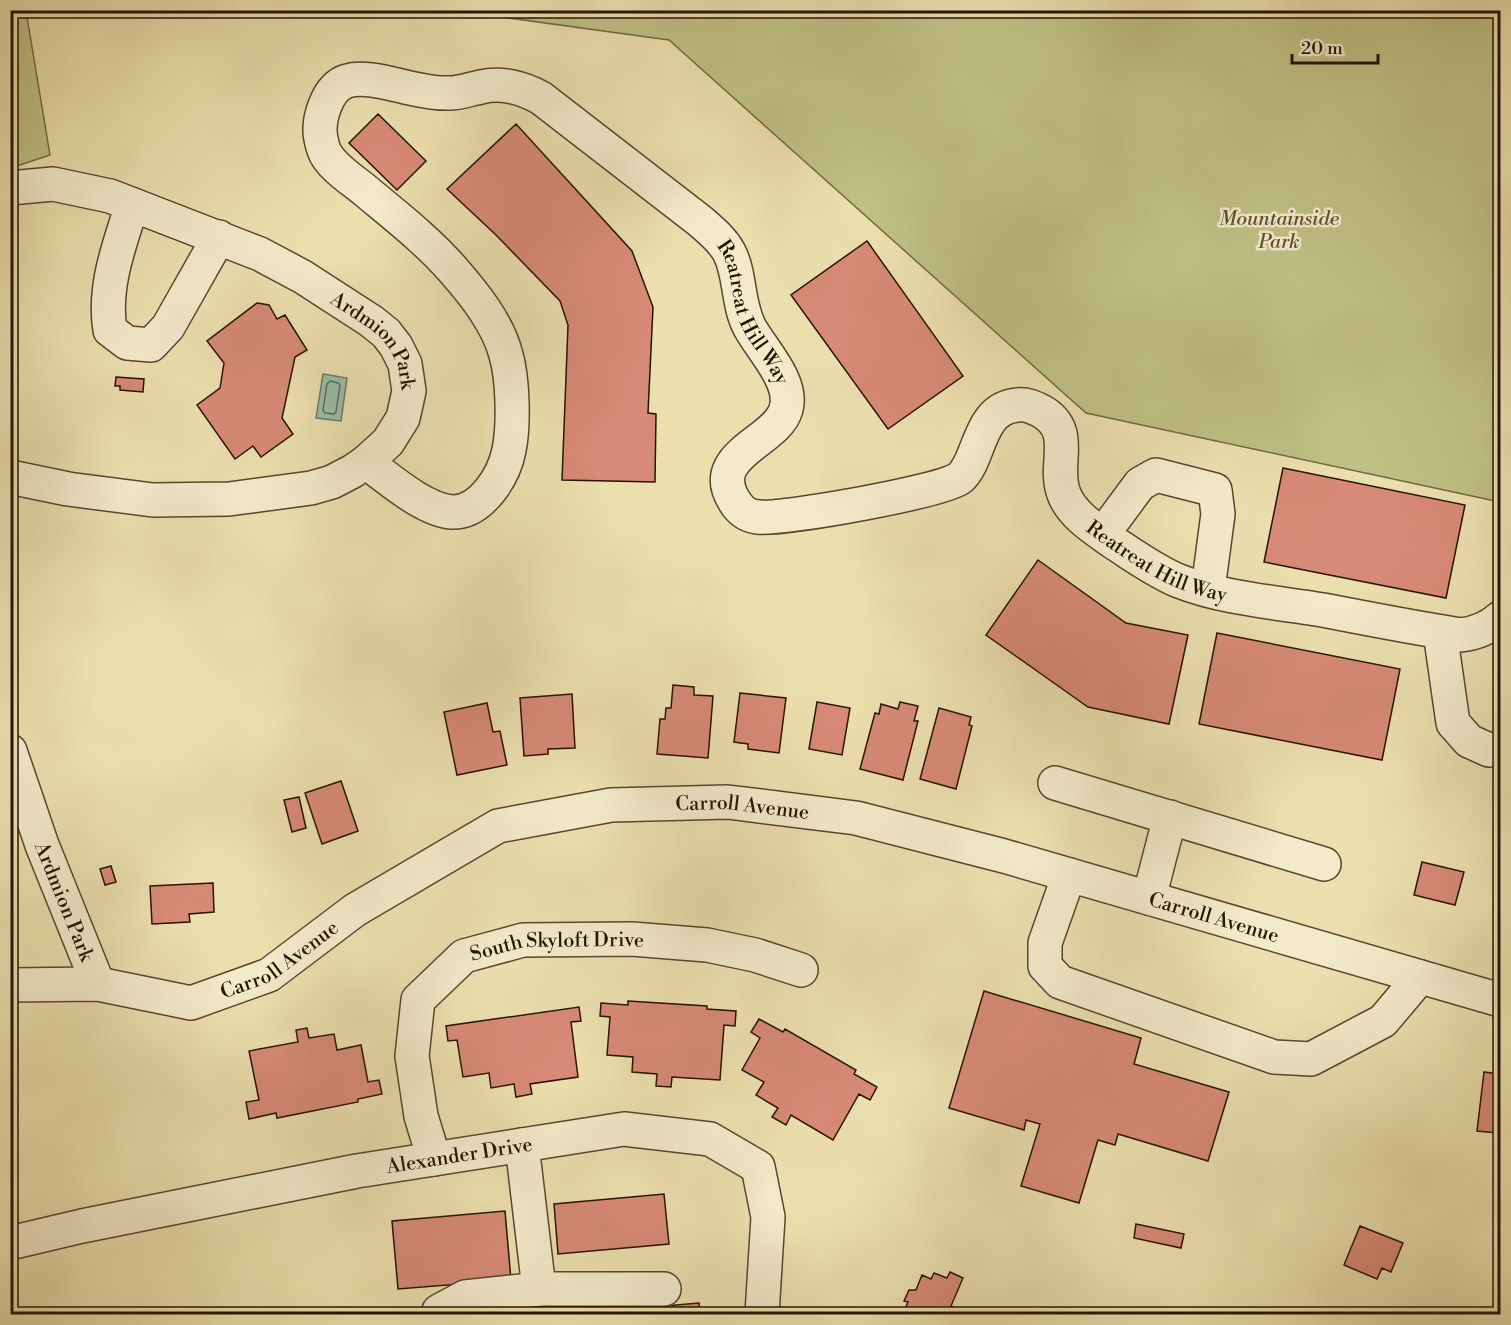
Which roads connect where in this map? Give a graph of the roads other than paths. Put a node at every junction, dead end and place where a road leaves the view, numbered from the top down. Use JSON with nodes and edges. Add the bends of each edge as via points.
{"nodes":[{"id":1,"x":10,"y":188,"type":"edge"},
{"id":2,"x":132,"y":205,"type":"junction"},
{"id":3,"x":219,"y":237,"type":"junction"},
{"id":4,"x":366,"y":462,"type":"junction"},
{"id":5,"x":10,"y":477,"type":"edge"},
{"id":6,"x":1103,"y":534,"type":"junction"},
{"id":7,"x":1208,"y":589,"type":"junction"},
{"id":8,"x":1500,"y":618,"type":"edge"},
{"id":9,"x":1440,"y":632,"type":"junction"},
{"id":10,"x":1500,"y":749,"type":"edge"},
{"id":11,"x":10,"y":752,"type":"edge"},
{"id":12,"x":1055,"y":783,"type":"dead end"},
{"id":13,"x":1170,"y":817,"type":"junction"},
{"id":14,"x":1324,"y":864,"type":"dead end"},
{"id":15,"x":1069,"y":875,"type":"junction"},
{"id":16,"x":1149,"y":898,"type":"junction"},
{"id":17,"x":801,"y":970,"type":"dead end"},
{"id":18,"x":1420,"y":978,"type":"junction"},
{"id":19,"x":98,"y":984,"type":"junction"},
{"id":20,"x":10,"y":986,"type":"edge"},
{"id":21,"x":1500,"y":1000,"type":"edge"},
{"id":22,"x":522,"y":1145,"type":"junction"},
{"id":23,"x":434,"y":1159,"type":"junction"},
{"id":24,"x":10,"y":1243,"type":"edge"},
{"id":25,"x":539,"y":1289,"type":"junction"},
{"id":26,"x":664,"y":1289,"type":"dead end"},
{"id":27,"x":439,"y":1314,"type":"edge"},
{"id":28,"x":762,"y":1314,"type":"edge"}],
"edges":[{"from":1,"to":2,"type":"street","name":"Ardmion Park","via":[[53,184],[110,196]]},
{"from":2,"to":3,"type":"street","name":"Ardmion Park"},
{"from":2,"to":3,"type":"street","via":[[113,266],[107,310],[110,330],[127,343],[151,345],[168,327]]},
{"from":3,"to":4,"type":"street","name":"Ardmion Park","via":[[303,277],[371,321],[396,346],[408,376],[407,404],[393,434]]},
{"from":4,"to":5,"type":"street","name":"Ardmion Park","via":[[332,482],[311,488],[229,499],[153,500]]},
{"from":4,"to":6,"type":"street","name":"Reatreat Hill Way","via":[[432,507],[452,512],[470,508],[492,487],[509,452],[510,375],[499,335],[483,309],[454,270],[326,155],[320,137],[320,118],[335,89],[346,81],[363,80],[450,94],[483,86],[516,87],[541,98],[700,221],[729,253],[742,310],[788,397],[780,421],[734,460],[729,473],[731,493],[747,514],[781,516],[952,483],[966,472],[980,436],[994,416],[1017,405],[1031,406],[1048,415],[1058,427],[1063,492],[1082,518]]},
{"from":6,"to":7,"type":"street","name":"Reatreat Hill Way","via":[[1156,569]]},
{"from":6,"to":7,"type":"street","via":[[1140,484],[1156,475],[1215,490],[1218,514]]},
{"from":7,"to":9,"type":"street","name":"Reatreat Hill Way"},
{"from":8,"to":9,"type":"street","name":"Reatreat Hill Way","via":[[1474,633]]},
{"from":9,"to":10,"type":"street","via":[[1453,723],[1469,741],[1488,750]]},
{"from":11,"to":19,"type":"street","name":"Ardmion Park","via":[[42,845]]},
{"from":12,"to":13,"type":"street"},
{"from":13,"to":14,"type":"street"},
{"from":13,"to":16,"type":"street"},
{"from":15,"to":16,"type":"street","name":"Carroll Avenue"},
{"from":15,"to":18,"type":"street","via":[[1045,943],[1045,966],[1060,982],[1274,1057],[1311,1059],[1363,1032],[1383,1021]]},
{"from":15,"to":19,"type":"street","name":"Carroll Avenue","via":[[856,818],[728,802],[611,805],[498,826],[355,910],[269,975],[191,1003]]},
{"from":16,"to":18,"type":"street","name":"Carroll Avenue"},
{"from":17,"to":23,"type":"street","name":"South Skyloft Drive","via":[[707,945],[632,939],[523,940],[464,956],[418,1000],[411,1056],[421,1116]]},
{"from":18,"to":21,"type":"street","name":"Carroll Avenue"},
{"from":19,"to":20,"type":"street","name":"Carroll Avenue"},
{"from":22,"to":23,"type":"street","name":"Alexander Drive"},
{"from":22,"to":25,"type":"street"},
{"from":22,"to":28,"type":"street","name":"Alexander Drive","via":[[624,1129],[710,1139],[758,1167],[768,1217]]},
{"from":23,"to":24,"type":"street","name":"Alexander Drive","via":[[195,1203]]},
{"from":25,"to":26,"type":"street"},
{"from":25,"to":27,"type":"street","via":[[465,1297]]}]}
